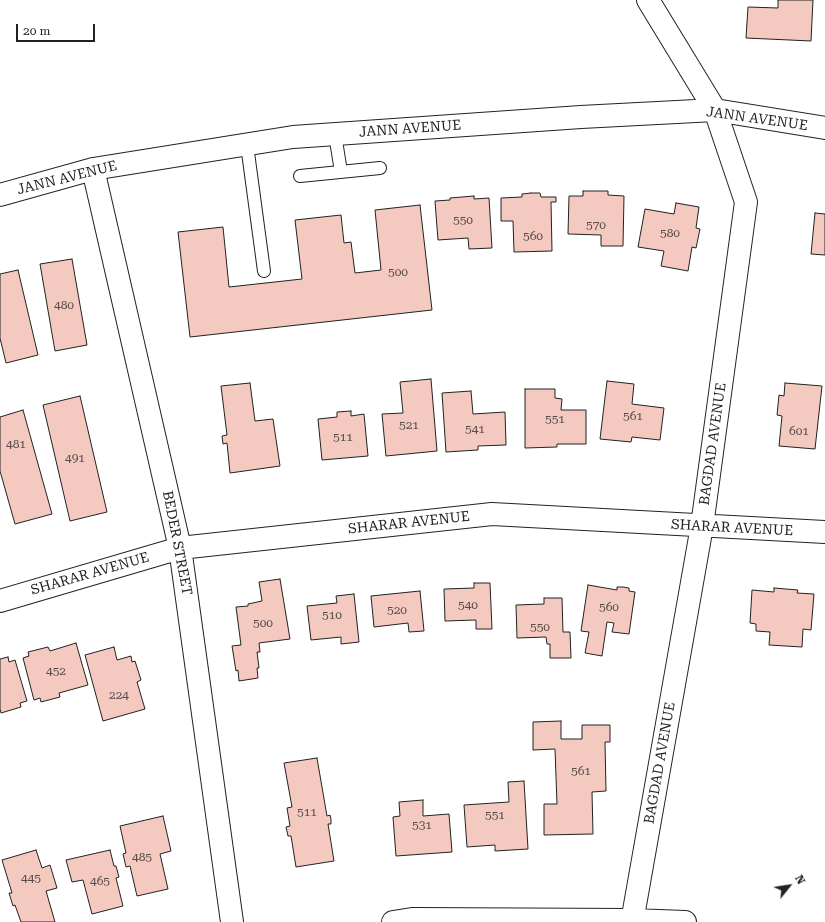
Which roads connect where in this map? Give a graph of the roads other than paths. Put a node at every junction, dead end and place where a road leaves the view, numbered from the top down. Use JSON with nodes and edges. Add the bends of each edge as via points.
{"nodes":[{"id":1,"x":648,"y":0,"type":"edge"},
{"id":2,"x":715,"y":110,"type":"junction"},
{"id":3,"x":825,"y":128,"type":"edge"},
{"id":4,"x":335,"y":134,"type":"junction"},
{"id":5,"x":247,"y":144,"type":"junction"},
{"id":6,"x":380,"y":168,"type":"dead end"},
{"id":7,"x":93,"y":169,"type":"junction"},
{"id":8,"x":341,"y":172,"type":"junction"},
{"id":9,"x":300,"y":176,"type":"dead end"},
{"id":10,"x":0,"y":195,"type":"edge"},
{"id":11,"x":264,"y":271,"type":"dead end"},
{"id":12,"x":702,"y":526,"type":"junction"},
{"id":13,"x":825,"y":532,"type":"edge"},
{"id":14,"x":180,"y":548,"type":"junction"},
{"id":15,"x":0,"y":601,"type":"edge"},
{"id":16,"x":632,"y":921,"type":"edge"},
{"id":17,"x":232,"y":922,"type":"edge"},
{"id":18,"x":394,"y":922,"type":"edge"},
{"id":19,"x":685,"y":922,"type":"edge"}],
"edges":[{"from":1,"to":2,"type":"street","name":"BAGDAD AVENUE"},
{"from":2,"to":3,"type":"street","name":"JANN AVENUE"},
{"from":2,"to":4,"type":"street","name":"JANN AVENUE"},
{"from":2,"to":12,"type":"street","name":"BAGDAD AVENUE","via":[[746,202]]},
{"from":4,"to":5,"type":"street","name":"JANN AVENUE"},
{"from":4,"to":8,"type":"lane"},
{"from":5,"to":7,"type":"street","name":"JANN AVENUE"},
{"from":5,"to":11,"type":"lane"},
{"from":6,"to":8,"type":"lane"},
{"from":7,"to":10,"type":"street","name":"JANN AVENUE"},
{"from":7,"to":14,"type":"street","name":"BEDER STREET"},
{"from":8,"to":9,"type":"lane"},
{"from":12,"to":13,"type":"street","name":"SHARAR AVENUE"},
{"from":12,"to":14,"type":"street","name":"SHARAR AVENUE","via":[[492,514]]},
{"from":12,"to":16,"type":"street","name":"BAGDAD AVENUE"},
{"from":14,"to":15,"type":"street","name":"SHARAR AVENUE"},
{"from":14,"to":17,"type":"street","name":"BEDER STREET"},
{"from":16,"to":18,"type":"street","via":[[412,919]]},
{"from":16,"to":19,"type":"street"}]}
